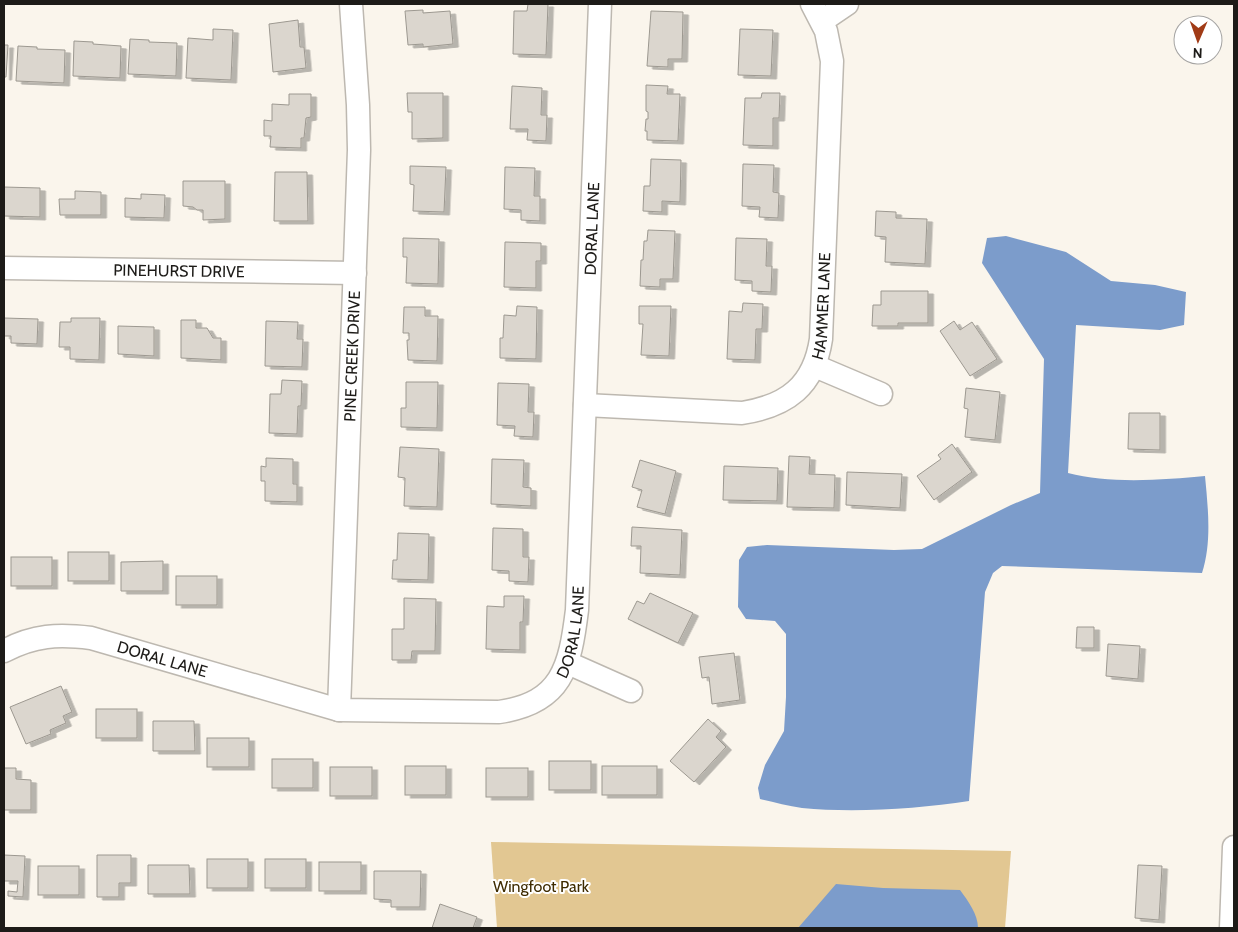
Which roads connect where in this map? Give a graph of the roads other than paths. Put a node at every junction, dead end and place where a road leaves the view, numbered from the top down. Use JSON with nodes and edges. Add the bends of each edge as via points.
{"nodes":[{"id":1,"x":352,"y":4,"type":"edge"},
{"id":2,"x":600,"y":4,"type":"edge"},
{"id":3,"x":847,"y":4,"type":"edge"},
{"id":4,"x":817,"y":12,"type":"edge"},
{"id":5,"x":4,"y":268,"type":"edge"},
{"id":6,"x":355,"y":273,"type":"junction"},
{"id":7,"x":815,"y":366,"type":"junction"},
{"id":8,"x":881,"y":394,"type":"dead end"},
{"id":9,"x":585,"y":405,"type":"junction"},
{"id":10,"x":4,"y":651,"type":"edge"},
{"id":11,"x":568,"y":663,"type":"junction"},
{"id":12,"x":631,"y":691,"type":"dead end"},
{"id":13,"x":339,"y":710,"type":"junction"},
{"id":14,"x":1234,"y":847,"type":"edge"},
{"id":15,"x":1231,"y":928,"type":"edge"}],
"edges":[{"from":1,"to":6,"type":"street","name":"PINE CREEK DRIVE","via":[[359,150]]},
{"from":2,"to":9,"type":"street","name":"DORAL LANE"},
{"from":3,"to":4,"type":"street"},
{"from":4,"to":7,"type":"street","name":"HAMMER LANE","via":[[829,40],[832,61],[821,339]]},
{"from":5,"to":6,"type":"street","name":"PINEHURST DRIVE"},
{"from":6,"to":13,"type":"street","name":"PINE CREEK DRIVE"},
{"from":7,"to":8,"type":"street"},
{"from":7,"to":9,"type":"street","name":"HAMMER LANE","via":[[789,397],[761,410],[742,412]]},
{"from":9,"to":11,"type":"street","name":"DORAL LANE","via":[[577,610]]},
{"from":10,"to":13,"type":"street","name":"DORAL LANE","via":[[31,639],[49,636],[91,638]]},
{"from":11,"to":12,"type":"street"},
{"from":11,"to":13,"type":"street","name":"DORAL LANE","via":[[554,688],[530,705],[515,710]]},
{"from":14,"to":15,"type":"street"}]}
